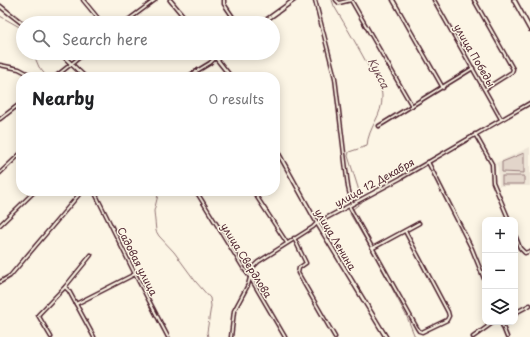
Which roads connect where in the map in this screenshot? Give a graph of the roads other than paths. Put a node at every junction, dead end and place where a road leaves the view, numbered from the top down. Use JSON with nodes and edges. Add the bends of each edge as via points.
{"nodes":[{"id":1,"x":83,"y":0,"type":"edge"},
{"id":2,"x":155,"y":0,"type":"edge"},
{"id":3,"x":170,"y":0,"type":"edge"},
{"id":4,"x":224,"y":0,"type":"edge"},
{"id":5,"x":294,"y":0,"type":"edge"},
{"id":6,"x":315,"y":0,"type":"edge"},
{"id":7,"x":336,"y":0,"type":"edge"},
{"id":8,"x":393,"y":0,"type":"edge"},
{"id":9,"x":434,"y":0,"type":"edge"},
{"id":10,"x":474,"y":0,"type":"edge"},
{"id":11,"x":514,"y":0,"type":"edge"},
{"id":12,"x":0,"y":6,"type":"edge"},
{"id":13,"x":96,"y":16,"type":"edge"},
{"id":14,"x":133,"y":16,"type":"edge"},
{"id":15,"x":183,"y":16,"type":"edge"},
{"id":16,"x":232,"y":16,"type":"edge"},
{"id":17,"x":272,"y":16,"type":"edge"},
{"id":18,"x":16,"y":19,"type":"edge"},
{"id":19,"x":530,"y":29,"type":"edge"},
{"id":20,"x":68,"y":60,"type":"edge"},
{"id":21,"x":76,"y":60,"type":"edge"},
{"id":22,"x":213,"y":60,"type":"edge"},
{"id":23,"x":217,"y":60,"type":"edge"},
{"id":24,"x":72,"y":63,"type":"junction"},
{"id":25,"x":0,"y":65,"type":"edge"},
{"id":26,"x":473,"y":68,"type":"junction"},
{"id":27,"x":23,"y":72,"type":"edge"},
{"id":28,"x":61,"y":72,"type":"edge"},
{"id":29,"x":80,"y":72,"type":"edge"},
{"id":30,"x":195,"y":72,"type":"edge"},
{"id":31,"x":226,"y":72,"type":"edge"},
{"id":32,"x":443,"y":88,"type":"junction"},
{"id":33,"x":485,"y":88,"type":"junction"},
{"id":34,"x":530,"y":103,"type":"edge"},
{"id":35,"x":412,"y":106,"type":"junction"},
{"id":36,"x":16,"y":107,"type":"edge"},
{"id":37,"x":0,"y":119,"type":"edge"},
{"id":38,"x":501,"y":119,"type":"junction"},
{"id":39,"x":379,"y":126,"type":"dead end"},
{"id":40,"x":475,"y":134,"type":"junction"},
{"id":41,"x":280,"y":156,"type":"edge"},
{"id":42,"x":16,"y":158,"type":"edge"},
{"id":43,"x":428,"y":162,"type":"junction"},
{"id":44,"x":0,"y":173,"type":"edge"},
{"id":45,"x":31,"y":196,"type":"edge"},
{"id":46,"x":78,"y":196,"type":"edge"},
{"id":47,"x":96,"y":196,"type":"edge"},
{"id":48,"x":199,"y":196,"type":"edge"},
{"id":49,"x":256,"y":196,"type":"edge"},
{"id":50,"x":351,"y":205,"type":"junction"},
{"id":51,"x":508,"y":217,"type":"edge"},
{"id":52,"x":317,"y":223,"type":"junction"},
{"id":53,"x":419,"y":223,"type":"dead end"},
{"id":54,"x":0,"y":225,"type":"edge"},
{"id":55,"x":405,"y":231,"type":"junction"},
{"id":56,"x":294,"y":238,"type":"junction"},
{"id":57,"x":518,"y":242,"type":"edge"},
{"id":58,"x":287,"y":243,"type":"junction"},
{"id":59,"x":373,"y":248,"type":"junction"},
{"id":60,"x":530,"y":251,"type":"edge"},
{"id":61,"x":91,"y":255,"type":"dead end"},
{"id":62,"x":135,"y":274,"type":"junction"},
{"id":63,"x":482,"y":274,"type":"edge"},
{"id":64,"x":250,"y":277,"type":"junction"},
{"id":65,"x":0,"y":282,"type":"edge"},
{"id":66,"x":65,"y":287,"type":"junction"},
{"id":67,"x":76,"y":304,"type":"junction"},
{"id":68,"x":530,"y":305,"type":"edge"},
{"id":69,"x":518,"y":311,"type":"edge"},
{"id":70,"x":490,"y":325,"type":"edge"},
{"id":71,"x":502,"y":325,"type":"edge"},
{"id":72,"x":51,"y":337,"type":"edge"},
{"id":73,"x":94,"y":337,"type":"edge"},
{"id":74,"x":168,"y":337,"type":"edge"},
{"id":75,"x":231,"y":337,"type":"edge"},
{"id":76,"x":285,"y":337,"type":"edge"},
{"id":77,"x":335,"y":337,"type":"edge"},
{"id":78,"x":386,"y":337,"type":"edge"},
{"id":79,"x":473,"y":337,"type":"edge"},
{"id":80,"x":507,"y":337,"type":"edge"}],
"edges":[{"from":1,"to":13,"type":"street"},
{"from":2,"to":14,"type":"street"},
{"from":3,"to":15,"type":"street"},
{"from":4,"to":16,"type":"street"},
{"from":5,"to":17,"type":"street"},
{"from":6,"to":50,"type":"street","via":[[334,78]]},
{"from":7,"to":35,"type":"street","via":[[339,3],[351,0]]},
{"from":8,"to":32,"type":"street"},
{"from":9,"to":26,"type":"street","name":"улица Победы"},
{"from":10,"to":33,"type":"street","via":[[513,69]]},
{"from":11,"to":19,"type":"main road"},
{"from":12,"to":18,"type":"street"},
{"from":20,"to":24,"type":"street"},
{"from":21,"to":24,"type":"street"},
{"from":22,"to":30,"type":"street"},
{"from":23,"to":31,"type":"street"},
{"from":24,"to":28,"type":"street"},
{"from":24,"to":29,"type":"street"},
{"from":25,"to":27,"type":"street"},
{"from":26,"to":32,"type":"street"},
{"from":26,"to":33,"type":"street","name":"улица Победы"},
{"from":32,"to":35,"type":"street"},
{"from":33,"to":38,"type":"street","name":"улица Победы"},
{"from":34,"to":38,"type":"street","name":"улица 12 Декабря"},
{"from":35,"to":39,"type":"street"},
{"from":36,"to":37,"type":"street"},
{"from":38,"to":40,"type":"street","name":"улица 12 Декабря"},
{"from":40,"to":43,"type":"street","name":"улица 12 Декабря"},
{"from":40,"to":51,"type":"street","via":[[492,164],[493,182]]},
{"from":41,"to":52,"type":"street","name":"улица Ленина"},
{"from":42,"to":44,"type":"street"},
{"from":43,"to":50,"type":"street","name":"улица 12 Декабря"},
{"from":43,"to":63,"type":"street"},
{"from":45,"to":54,"type":"street"},
{"from":46,"to":65,"type":"street","via":[[10,276]]},
{"from":47,"to":62,"type":"street","name":"Садовая улица"},
{"from":48,"to":64,"type":"street","name":"улица Свердлова"},
{"from":49,"to":58,"type":"street"},
{"from":50,"to":52,"type":"street","name":"улица 12 Декабря"},
{"from":50,"to":59,"type":"street"},
{"from":52,"to":56,"type":"street","name":"улица 12 Декабря"},
{"from":52,"to":78,"type":"street","name":"улица Ленина"},
{"from":53,"to":55,"type":"street"},
{"from":55,"to":59,"type":"street"},
{"from":55,"to":59,"type":"street","via":[[448,312],[447,320],[425,331],[419,331]]},
{"from":56,"to":58,"type":"street","name":"улица 12 Декабря"},
{"from":56,"to":77,"type":"street","via":[[306,263],[298,268],[298,273]]},
{"from":57,"to":60,"type":"street","via":[[522,251]]},
{"from":58,"to":64,"type":"street","name":"улица 12 Декабря","via":[[258,262],[253,267]]},
{"from":61,"to":66,"type":"street"},
{"from":62,"to":67,"type":"street"},
{"from":62,"to":74,"type":"street","name":"Садовая улица"},
{"from":64,"to":75,"type":"street","name":"улица 12 Декабря","via":[[234,312]]},
{"from":64,"to":76,"type":"street","name":"улица Свердлова"},
{"from":66,"to":67,"type":"street"},
{"from":66,"to":72,"type":"street","via":[[38,315]]},
{"from":67,"to":73,"type":"street"},
{"from":68,"to":69,"type":"street"},
{"from":70,"to":79,"type":"street"},
{"from":71,"to":80,"type":"street"}]}
